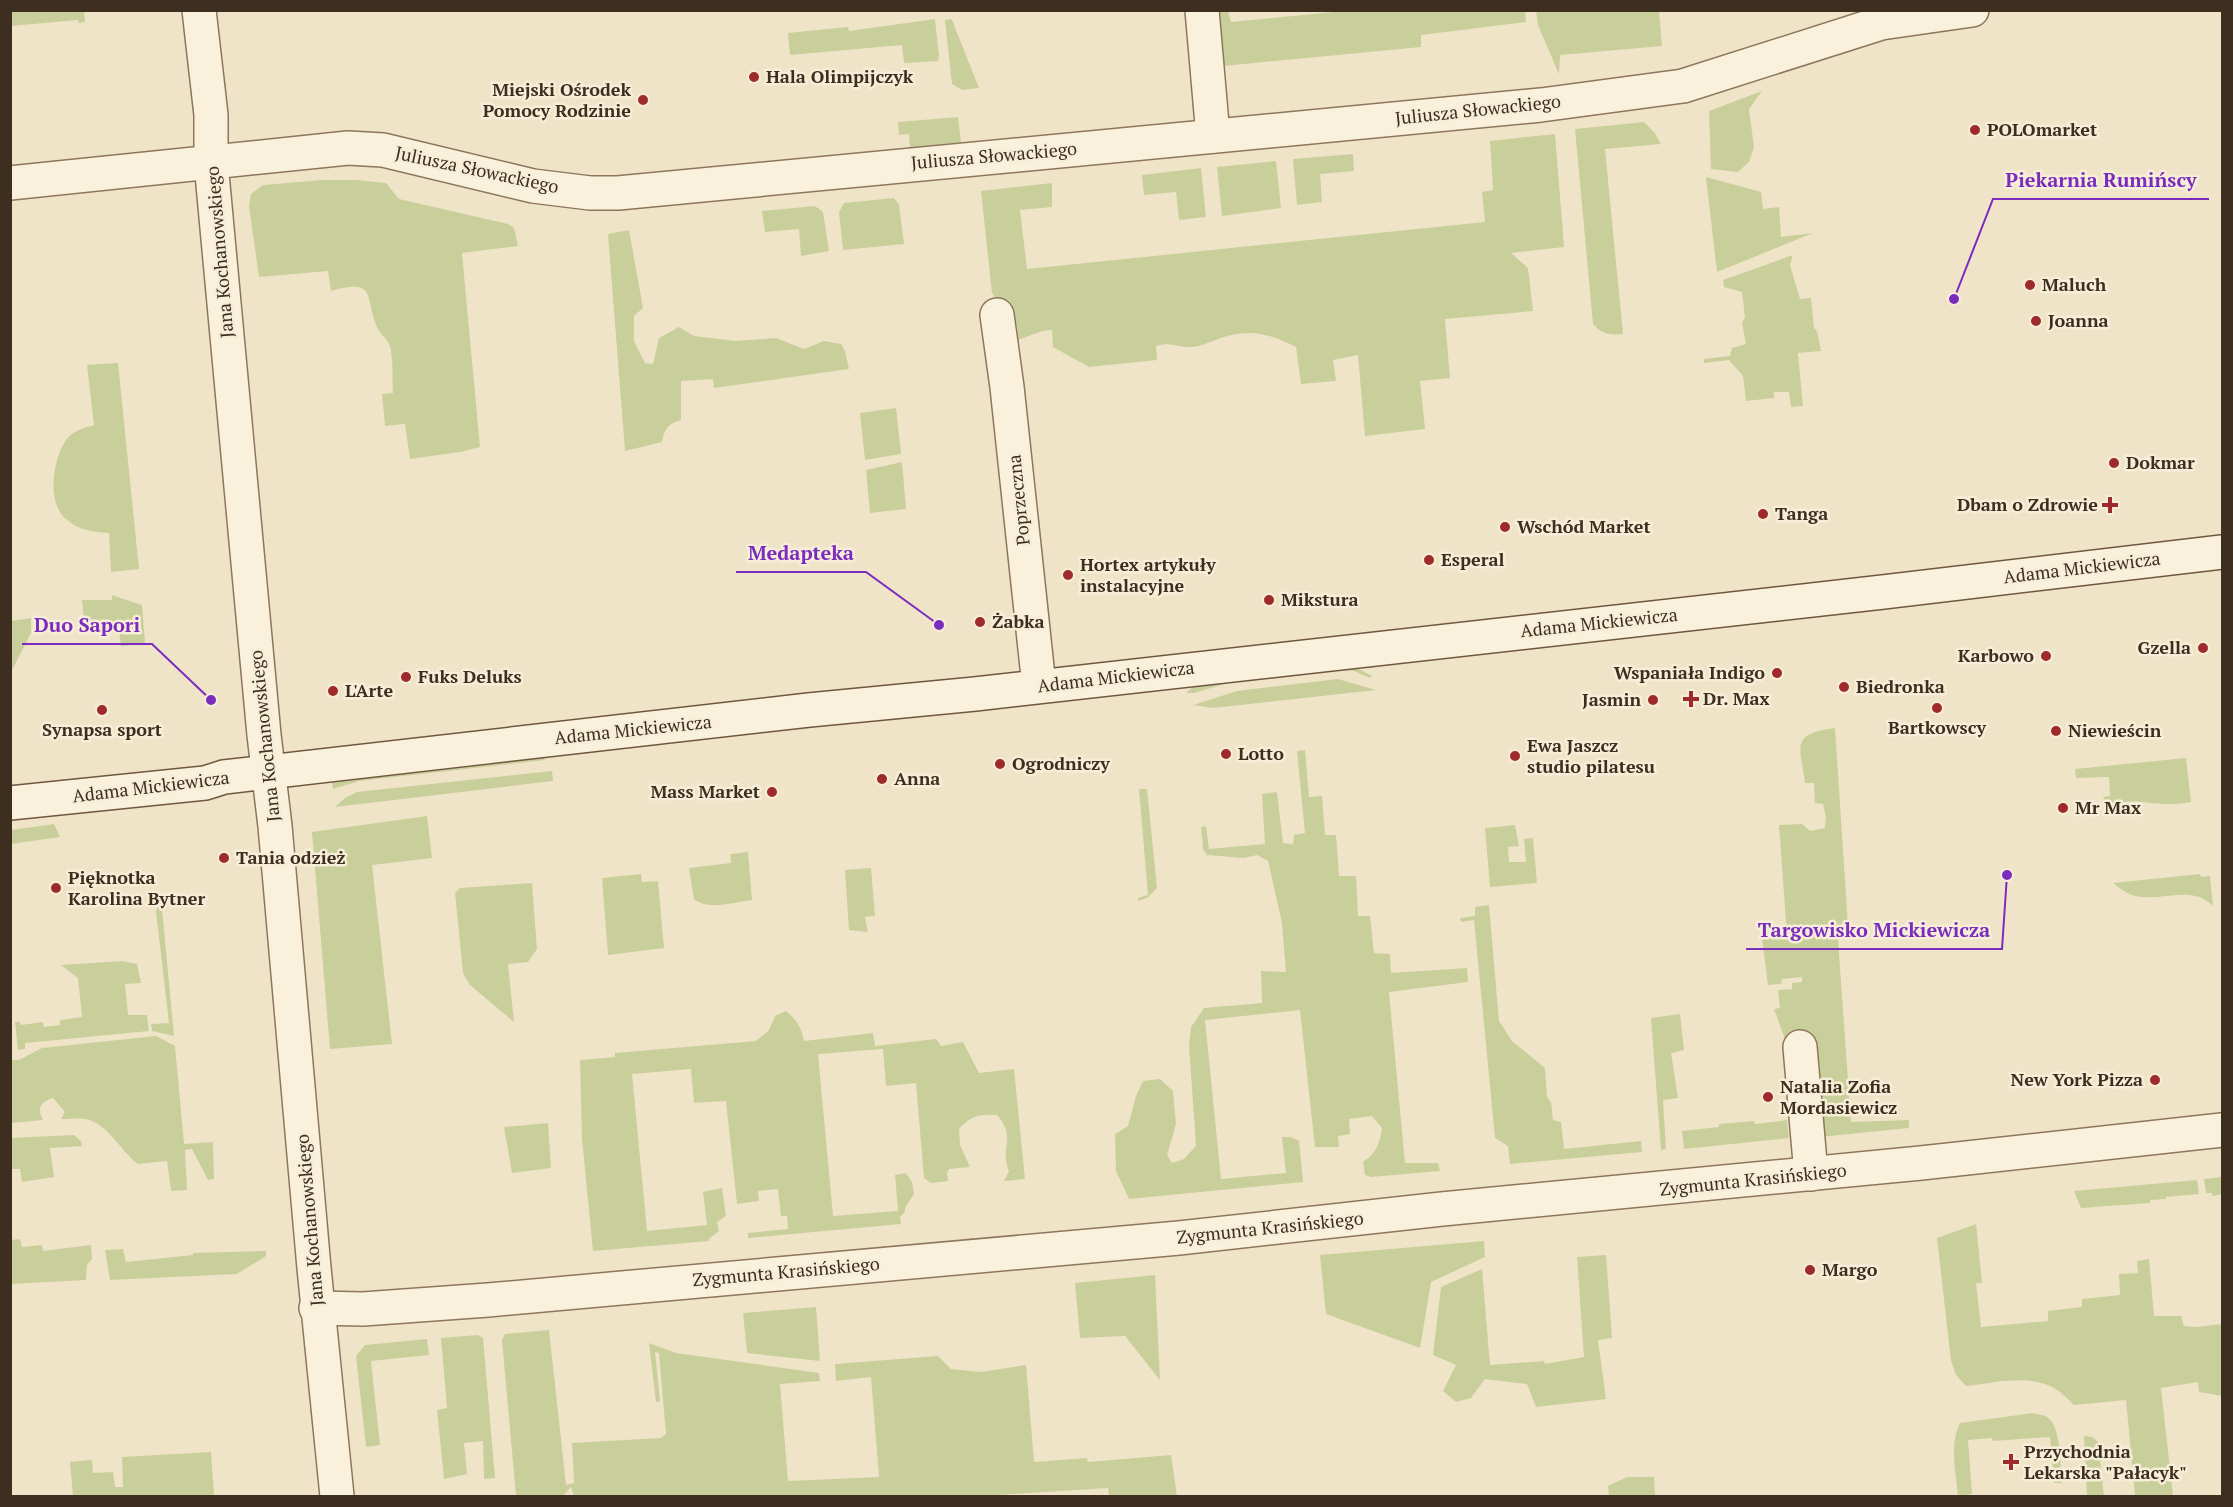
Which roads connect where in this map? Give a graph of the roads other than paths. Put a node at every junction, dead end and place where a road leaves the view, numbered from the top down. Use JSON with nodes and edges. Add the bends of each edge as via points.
{"nodes":[{"id":1,"x":199,"y":10,"type":"edge"},
{"id":2,"x":1202,"y":10,"type":"edge"},
{"id":3,"x":1972,"y":10,"type":"edge"},
{"id":4,"x":1213,"y":136,"type":"junction"},
{"id":5,"x":211,"y":163,"type":"junction"},
{"id":6,"x":10,"y":183,"type":"edge"},
{"id":7,"x":997,"y":315,"type":"dead end"},
{"id":8,"x":2223,"y":552,"type":"edge"},
{"id":9,"x":1039,"y":686,"type":"junction"},
{"id":10,"x":268,"y":772,"type":"junction"},
{"id":11,"x":10,"y":803,"type":"edge"},
{"id":12,"x":1800,"y":1047,"type":"dead end"},
{"id":13,"x":2223,"y":1130,"type":"edge"},
{"id":14,"x":1811,"y":1174,"type":"junction"},
{"id":15,"x":317,"y":1308,"type":"junction"},
{"id":16,"x":337,"y":1497,"type":"edge"}],
"edges":[{"from":1,"to":5,"type":"street","name":"Jana Kochanowskiego","via":[[211,115]]},
{"from":2,"to":4,"type":"street"},
{"from":3,"to":4,"type":"street","name":"Juliusza Słowackiego","via":[[1881,23],[1683,86],[1529,106]]},
{"from":4,"to":5,"type":"street","name":"Juliusza Słowackiego","via":[[618,193],[533,186],[383,150],[348,148]]},
{"from":5,"to":6,"type":"street","name":"Juliusza Słowackiego"},
{"from":5,"to":10,"type":"street","name":"Jana Kochanowskiego"},
{"from":7,"to":9,"type":"street","name":"Poprzeczna"},
{"from":8,"to":9,"type":"street","name":"Adama Mickiewicza"},
{"from":9,"to":10,"type":"street","name":"Adama Mickiewicza"},
{"from":10,"to":11,"type":"street","name":"Adama Mickiewicza","via":[[205,783]]},
{"from":10,"to":15,"type":"street","name":"Jana Kochanowskiego"},
{"from":12,"to":14,"type":"street"},
{"from":13,"to":14,"type":"street","name":"Zygmunta Krasińskiego"},
{"from":14,"to":15,"type":"street","name":"Zygmunta Krasińskiego","via":[[1179,1238],[488,1300],[363,1309]]},
{"from":15,"to":16,"type":"street","name":"Jana Kochanowskiego"}]}
